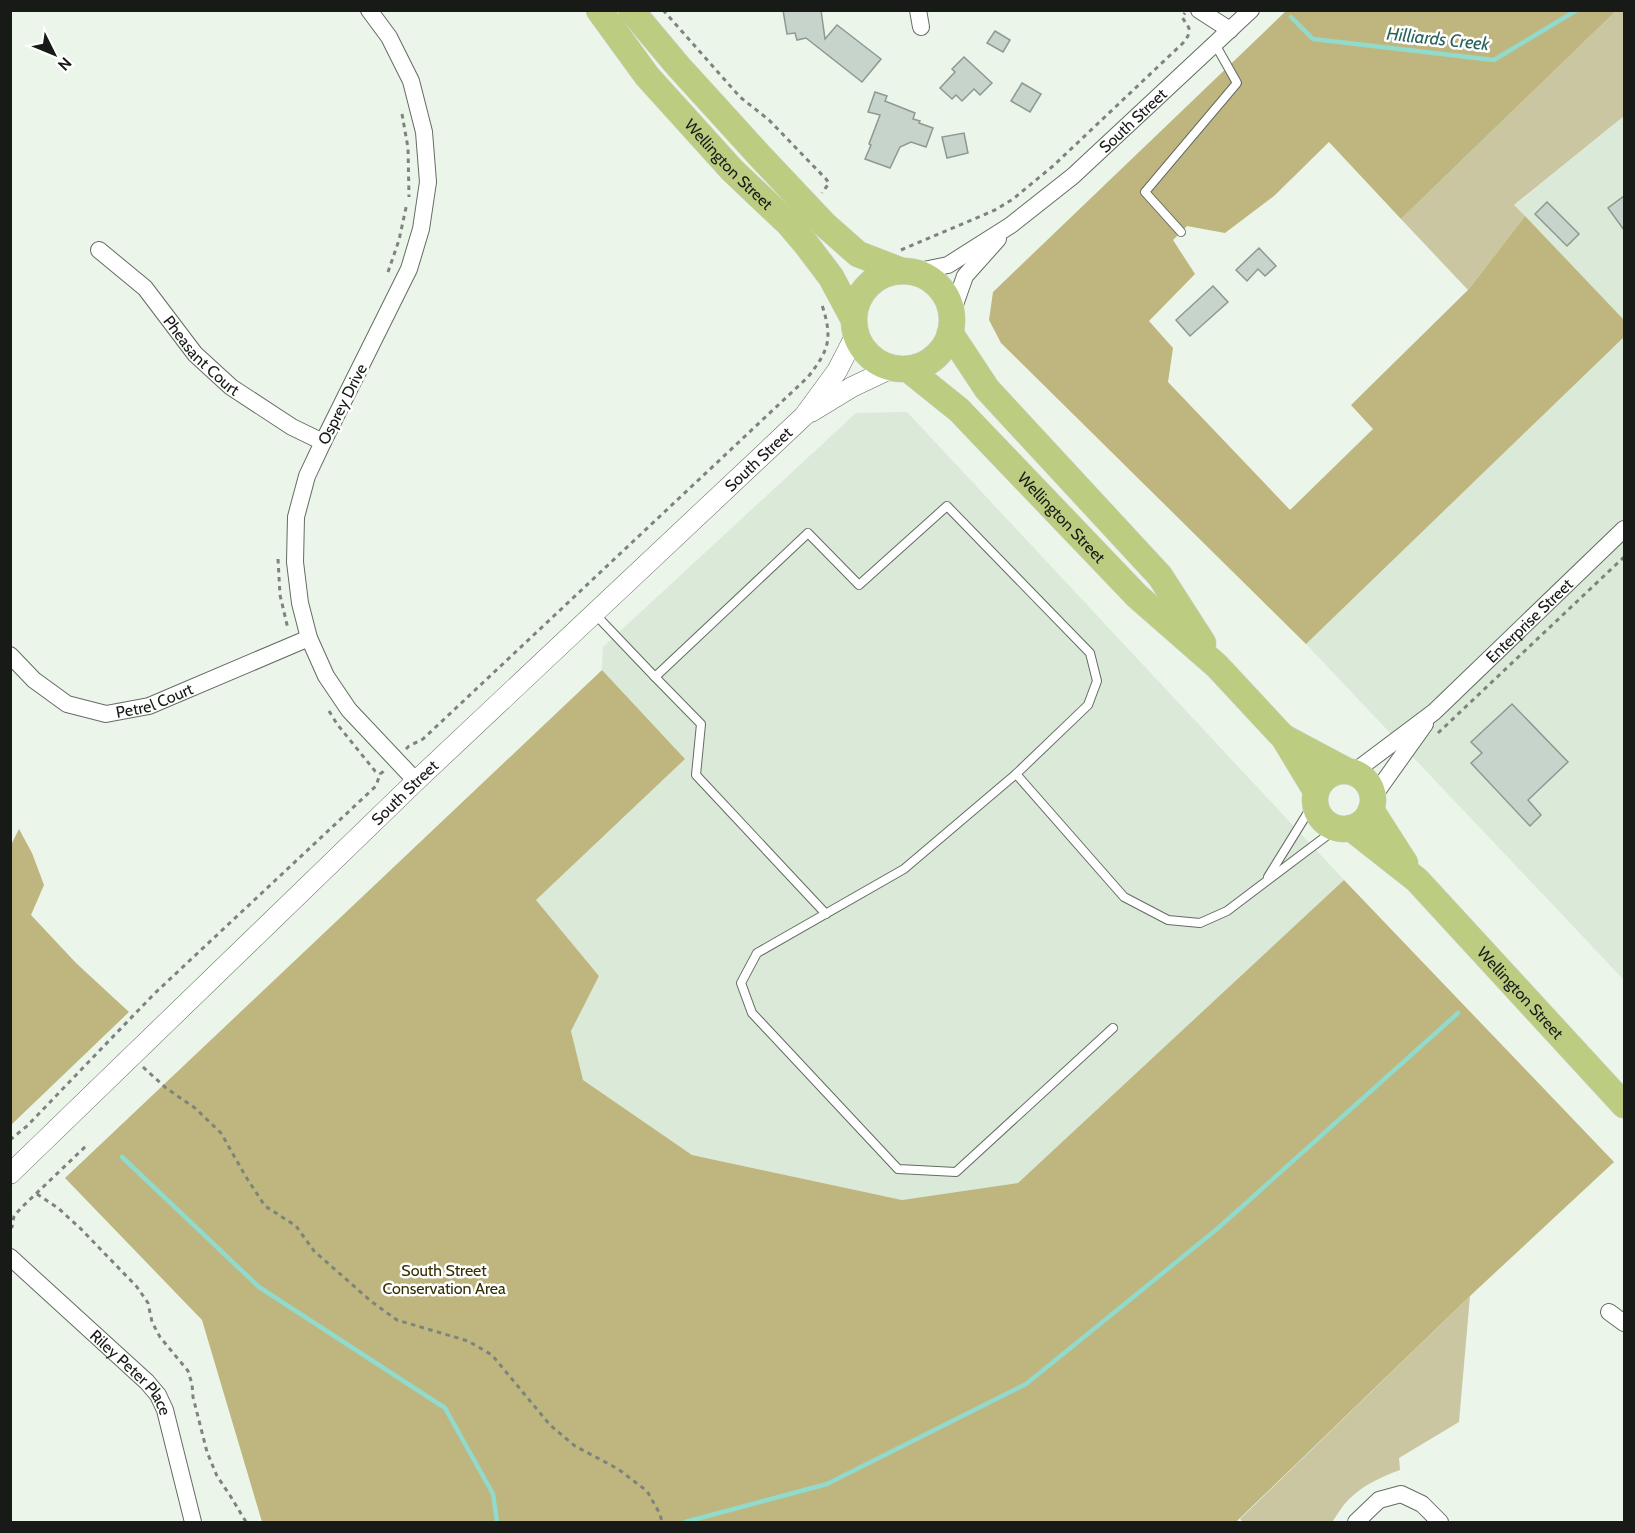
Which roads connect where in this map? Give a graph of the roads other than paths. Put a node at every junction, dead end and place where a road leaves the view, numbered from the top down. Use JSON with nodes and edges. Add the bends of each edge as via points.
{"nodes":[{"id":1,"x":369,"y":10,"type":"edge"},
{"id":2,"x":599,"y":10,"type":"edge"},
{"id":3,"x":631,"y":10,"type":"edge"},
{"id":4,"x":1199,"y":10,"type":"edge"},
{"id":5,"x":1251,"y":10,"type":"edge"},
{"id":6,"x":1230,"y":30,"type":"junction"},
{"id":7,"x":1215,"y":44,"type":"junction"},
{"id":8,"x":1011,"y":225,"type":"junction"},
{"id":9,"x":1181,"y":232,"type":"dead end"},
{"id":10,"x":99,"y":250,"type":"dead end"},
{"id":11,"x":903,"y":264,"type":"junction"},
{"id":12,"x":951,"y":323,"type":"junction"},
{"id":13,"x":855,"y":327,"type":"junction"},
{"id":14,"x":900,"y":368,"type":"junction"},
{"id":15,"x":804,"y":416,"type":"junction"},
{"id":16,"x":323,"y":442,"type":"junction"},
{"id":17,"x":1624,"y":529,"type":"edge"},
{"id":18,"x":594,"y":613,"type":"junction"},
{"id":19,"x":309,"y":638,"type":"junction"},
{"id":20,"x":10,"y":655,"type":"edge"},
{"id":21,"x":1217,"y":666,"type":"junction"},
{"id":22,"x":656,"y":677,"type":"junction"},
{"id":23,"x":1434,"y":711,"type":"junction"},
{"id":24,"x":1284,"y":738,"type":"junction"},
{"id":25,"x":1349,"y":771,"type":"junction"},
{"id":26,"x":1016,"y":774,"type":"junction"},
{"id":27,"x":416,"y":781,"type":"junction"},
{"id":28,"x":1316,"y":796,"type":"junction"},
{"id":29,"x":1372,"y":803,"type":"junction"},
{"id":30,"x":1344,"y":828,"type":"junction"},
{"id":31,"x":1417,"y":880,"type":"junction"},
{"id":32,"x":1265,"y":883,"type":"junction"},
{"id":33,"x":826,"y":914,"type":"junction"},
{"id":34,"x":1113,"y":1028,"type":"dead end"},
{"id":35,"x":1624,"y":1105,"type":"edge"},
{"id":36,"x":10,"y":1174,"type":"edge"},
{"id":37,"x":10,"y":1257,"type":"edge"},
{"id":38,"x":1609,"y":1312,"type":"dead end"},
{"id":39,"x":1624,"y":1323,"type":"edge"},
{"id":40,"x":193,"y":1522,"type":"edge"},
{"id":41,"x":1356,"y":1522,"type":"edge"},
{"id":42,"x":1440,"y":1522,"type":"edge"}],
"edges":[{"from":1,"to":16,"type":"street","name":"Osprey Drive","via":[[411,81],[424,132],[428,182],[421,229],[409,269]]},
{"from":2,"to":13,"type":"main road","name":"Wellington Street","via":[[647,76],[806,244],[831,277]]},
{"from":3,"to":11,"type":"main road","name":"Wellington Street","via":[[824,224],[858,254]]},
{"from":4,"to":6,"type":"street"},
{"from":5,"to":6,"type":"street","name":"South Street"},
{"from":6,"to":7,"type":"street","name":"South Street"},
{"from":7,"to":8,"type":"street","name":"South Street","via":[[1073,176]]},
{"from":7,"to":9,"type":"lane","via":[[1237,83],[1145,192]]},
{"from":8,"to":11,"type":"street","name":"South Street","via":[[948,265]]},
{"from":8,"to":12,"type":"street","name":"South Street","via":[[965,276]]},
{"from":10,"to":16,"type":"street","name":"Pheasant Court","via":[[146,288],[195,354],[231,387],[292,427]]},
{"from":11,"to":12,"type":"main road","name":"Wellington Street","via":[[930,278],[942,290]]},
{"from":11,"to":13,"type":"main road","via":[[866,288],[857,303]]},
{"from":12,"to":14,"type":"main road","via":[[943,349],[934,358],[919,366]]},
{"from":12,"to":21,"type":"main road","name":"Wellington Street","via":[[987,389],[1160,576]]},
{"from":13,"to":14,"type":"main road","name":"Wellington Street","via":[[864,350],[876,361]]},
{"from":13,"to":15,"type":"street","name":"South Street","via":[[837,371]]},
{"from":14,"to":15,"type":"street","name":"South Street","via":[[852,387]]},
{"from":14,"to":21,"type":"main road","name":"Wellington Street","via":[[958,410],[1137,596]]},
{"from":15,"to":18,"type":"street","name":"South Street"},
{"from":16,"to":19,"type":"street","name":"Osprey Drive","via":[[296,517],[295,562]]},
{"from":17,"to":23,"type":"street","name":"Enterprise Street"},
{"from":18,"to":22,"type":"lane"},
{"from":18,"to":27,"type":"street","name":"South Street"},
{"from":19,"to":20,"type":"street","name":"Petrel Court","via":[[149,706],[106,714],[68,704],[34,680]]},
{"from":19,"to":27,"type":"street","name":"Osprey Drive","via":[[326,676],[349,710]]},
{"from":21,"to":24,"type":"main road","name":"Wellington Street"},
{"from":22,"to":26,"type":"lane","via":[[808,533],[858,585],[947,506],[1090,653],[1097,681],[1088,705]]},
{"from":22,"to":33,"type":"lane","via":[[701,724],[696,775]]},
{"from":23,"to":25,"type":"street","name":"Enterprise Street"},
{"from":23,"to":29,"type":"street","name":"Enterprise Street"},
{"from":24,"to":25,"type":"main road","name":"Wellington Street"},
{"from":24,"to":28,"type":"main road","name":"Wellington Street"},
{"from":25,"to":28,"type":"main road","via":[[1328,776]]},
{"from":25,"to":29,"type":"main road","via":[[1367,782]]},
{"from":26,"to":32,"type":"lane","via":[[1124,897],[1168,920],[1200,924],[1227,911]]},
{"from":26,"to":33,"type":"lane","via":[[904,869]]},
{"from":27,"to":36,"type":"street","name":"South Street"},
{"from":28,"to":30,"type":"main road","via":[[1322,818]]},
{"from":28,"to":32,"type":"lane"},
{"from":29,"to":30,"type":"main road","via":[[1367,818]]},
{"from":29,"to":31,"type":"main road","name":"Wellington Street"},
{"from":30,"to":31,"type":"main road","name":"Wellington Street"},
{"from":30,"to":32,"type":"lane"},
{"from":31,"to":35,"type":"main road","name":"Wellington Street"},
{"from":33,"to":34,"type":"lane","via":[[758,953],[741,983],[752,1013],[898,1169],[956,1172]]},
{"from":37,"to":40,"type":"street","name":"Riley Peter Place","via":[[158,1395]]},
{"from":38,"to":39,"type":"street"},
{"from":41,"to":42,"type":"street","via":[[1379,1500],[1401,1494],[1422,1504]]}]}
